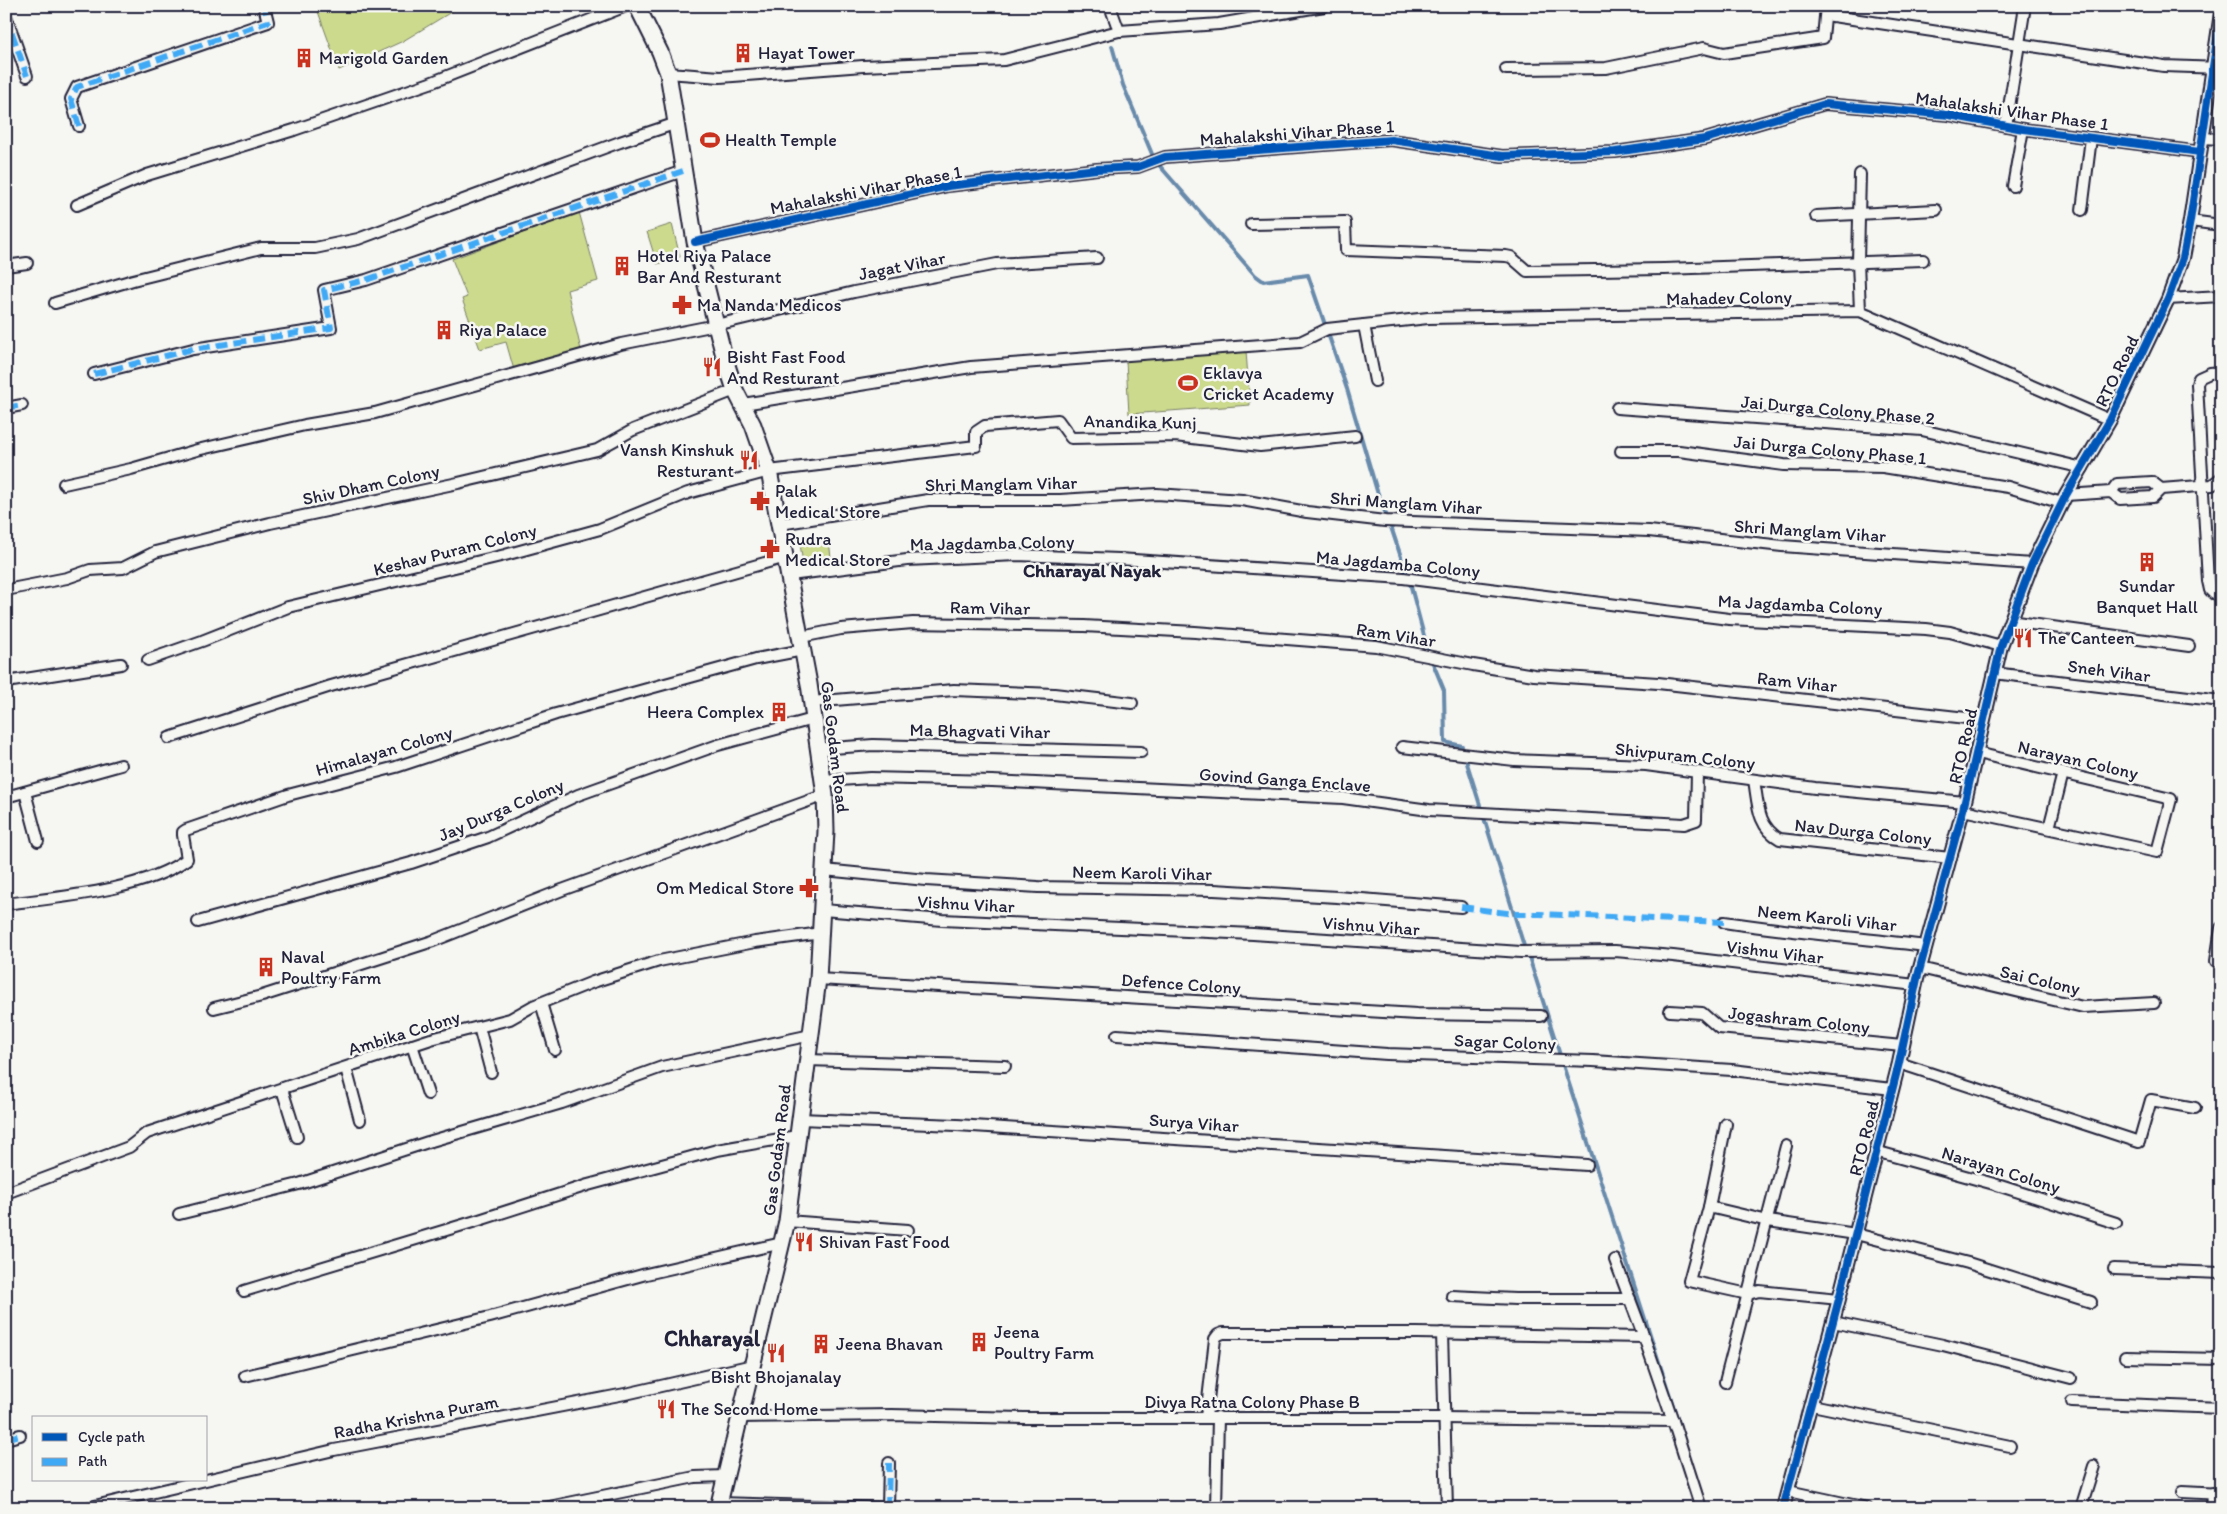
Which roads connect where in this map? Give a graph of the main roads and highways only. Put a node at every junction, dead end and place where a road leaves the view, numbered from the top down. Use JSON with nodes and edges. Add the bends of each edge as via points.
{"nodes":[{"id":1,"x":637,"y":6,"type":"edge"},
{"id":2,"x":718,"y":1505,"type":"edge"}],
"edges":[{"from":1,"to":2,"type":"main road","name":"Gas Godam Road","via":[[668,73],[695,242],[724,356],[769,471],[802,643],[824,788],[826,831],[818,979],[788,1222]]}]}
